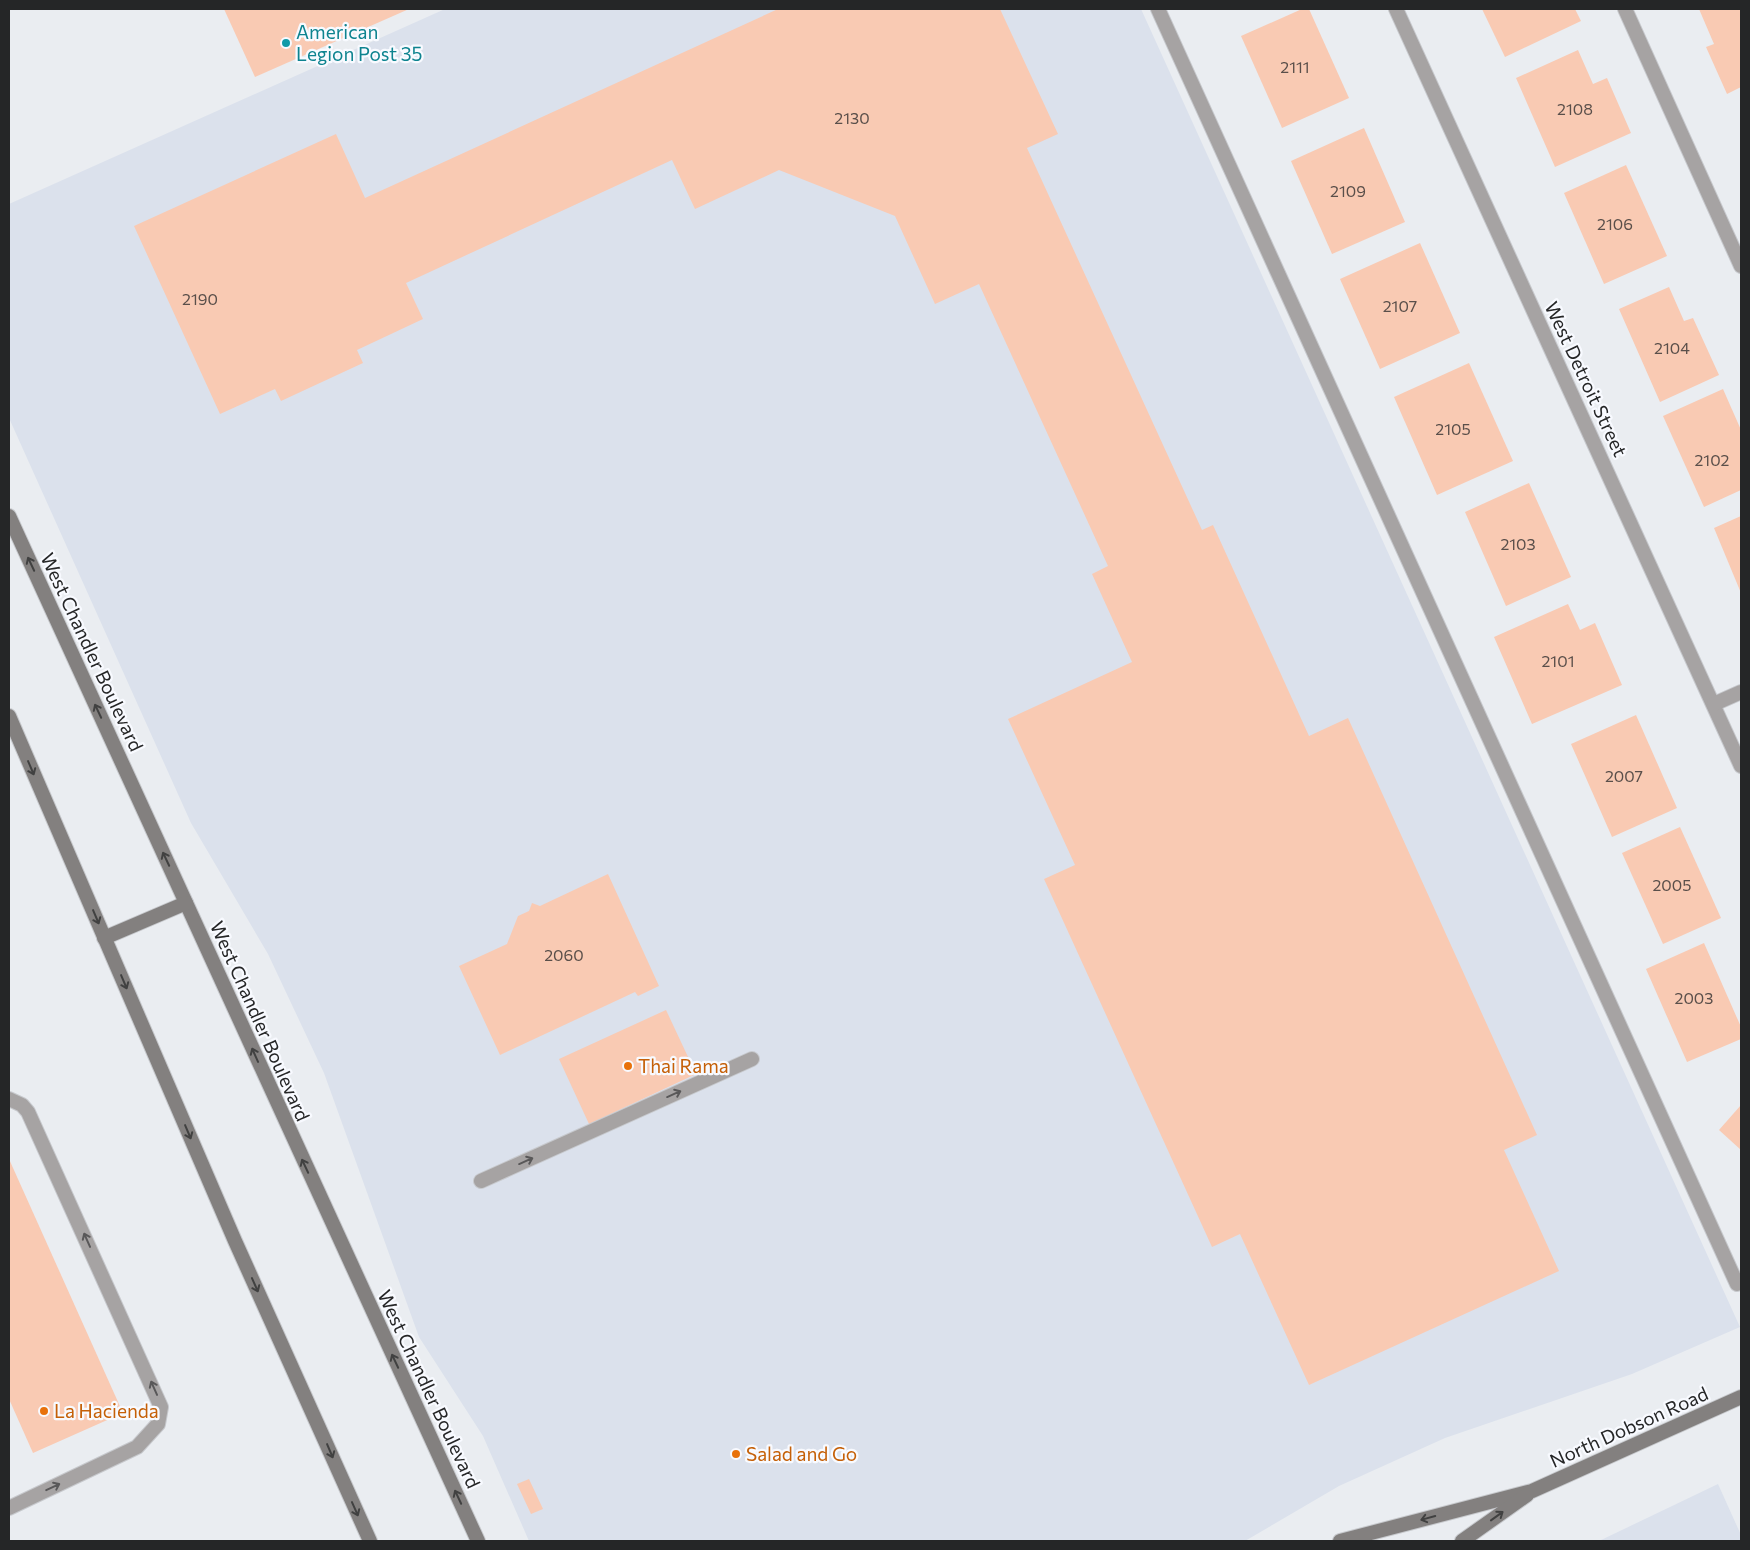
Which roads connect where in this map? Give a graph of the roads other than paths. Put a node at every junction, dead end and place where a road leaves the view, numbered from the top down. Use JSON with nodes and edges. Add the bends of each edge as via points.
{"nodes":[{"id":1,"x":1158,"y":9,"type":"edge"},
{"id":2,"x":1396,"y":9,"type":"edge"},
{"id":3,"x":1625,"y":9,"type":"edge"},
{"id":4,"x":1741,"y":266,"type":"edge"},
{"id":5,"x":9,"y":516,"type":"edge"},
{"id":6,"x":1741,"y":692,"type":"edge"},
{"id":7,"x":1714,"y":704,"type":"junction"},
{"id":8,"x":9,"y":716,"type":"edge"},
{"id":9,"x":1741,"y":766,"type":"edge"},
{"id":10,"x":186,"y":903,"type":"junction"},
{"id":11,"x":104,"y":938,"type":"junction"},
{"id":12,"x":752,"y":1059,"type":"dead end"},
{"id":13,"x":9,"y":1098,"type":"edge"},
{"id":14,"x":481,"y":1181,"type":"dead end"},
{"id":15,"x":1741,"y":1282,"type":"edge"},
{"id":16,"x":1741,"y":1397,"type":"edge"},
{"id":17,"x":1532,"y":1491,"type":"junction"},
{"id":18,"x":9,"y":1508,"type":"edge"},
{"id":19,"x":370,"y":1541,"type":"edge"},
{"id":20,"x":478,"y":1541,"type":"edge"},
{"id":21,"x":1340,"y":1541,"type":"edge"},
{"id":22,"x":1462,"y":1541,"type":"edge"}],
"edges":[{"from":1,"to":15,"type":"street","via":[[1737,1284]]},
{"from":2,"to":7,"type":"street","name":"West Detroit Street"},
{"from":3,"to":4,"type":"street"},
{"from":10,"to":5,"type":"main road","name":"West Chandler Boulevard","one_way":true},
{"from":6,"to":7,"type":"street"},
{"from":7,"to":9,"type":"street","name":"West Detroit Street"},
{"from":8,"to":11,"type":"main road","one_way":true},
{"from":10,"to":11,"type":"main road"},
{"from":20,"to":10,"type":"main road","name":"West Chandler Boulevard","one_way":true},
{"from":11,"to":19,"type":"main road","one_way":true},
{"from":14,"to":12,"type":"street","one_way":true},
{"from":18,"to":13,"type":"street","one_way":true,"via":[[137,1447],[158,1424],[161,1408],[28,1112]]},
{"from":16,"to":17,"type":"main road","name":"North Dobson Road"},
{"from":17,"to":21,"type":"main road","name":"North Dobson Road","one_way":true},
{"from":22,"to":17,"type":"main road","name":"North Dobson Road","one_way":true}]}
